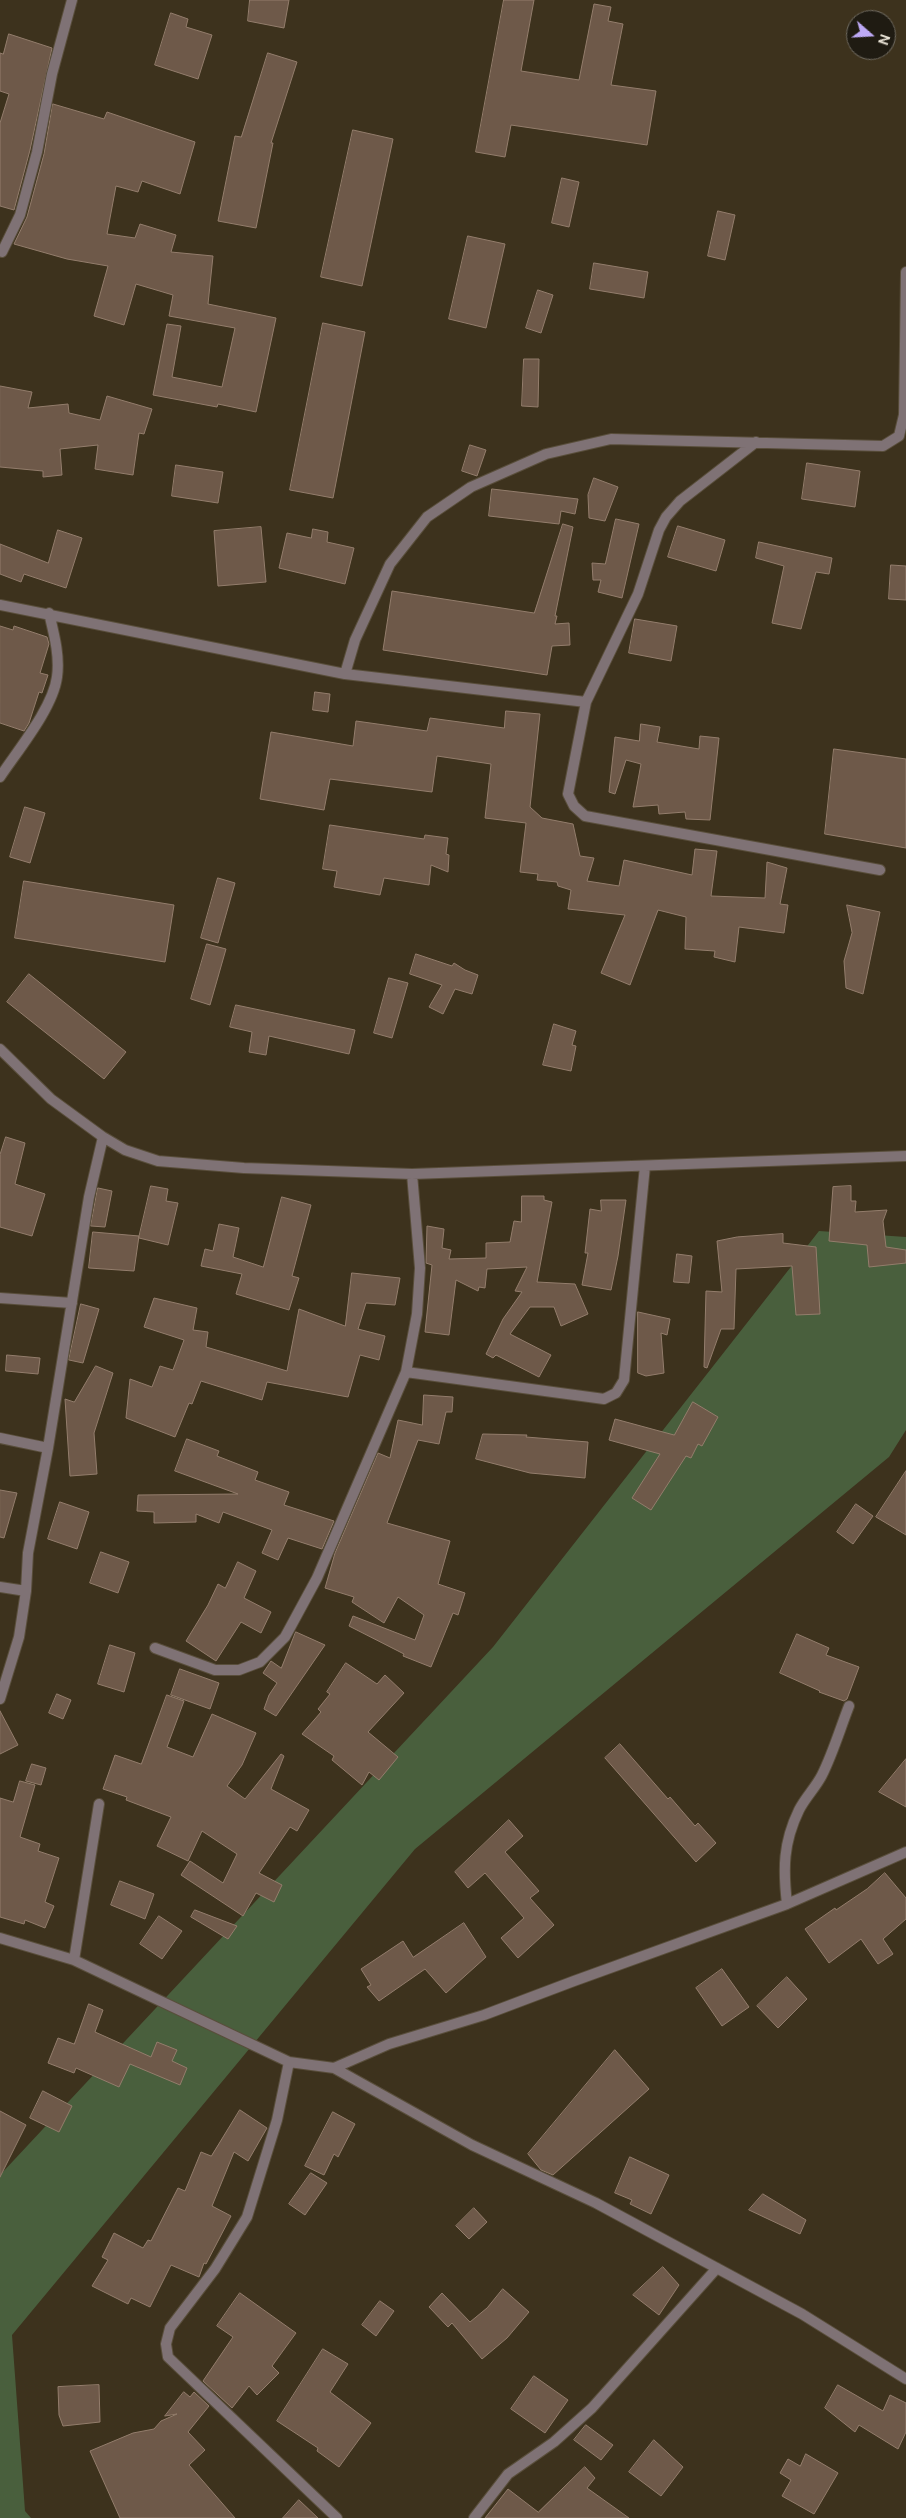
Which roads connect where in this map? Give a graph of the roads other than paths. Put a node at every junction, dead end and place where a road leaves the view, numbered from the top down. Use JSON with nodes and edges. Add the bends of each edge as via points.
{"nodes":[{"id":1,"x":72,"y":0,"type":"edge"},
{"id":2,"x":2,"y":252,"type":"dead end"},
{"id":3,"x":906,"y":272,"type":"edge"},
{"id":4,"x":906,"y":282,"type":"edge"},
{"id":5,"x":756,"y":442,"type":"junction"},
{"id":6,"x":0,"y":605,"type":"edge"},
{"id":7,"x":49,"y":613,"type":"junction"},
{"id":8,"x":345,"y":674,"type":"junction"},
{"id":9,"x":586,"y":702,"type":"junction"},
{"id":10,"x":0,"y":776,"type":"edge"},
{"id":11,"x":880,"y":870,"type":"dead end"},
{"id":12,"x":0,"y":1049,"type":"edge"},
{"id":13,"x":103,"y":1137,"type":"junction"},
{"id":14,"x":906,"y":1156,"type":"edge"},
{"id":15,"x":645,"y":1166,"type":"junction"},
{"id":16,"x":412,"y":1174,"type":"junction"},
{"id":17,"x":0,"y":1298,"type":"edge"},
{"id":18,"x":72,"y":1303,"type":"junction"},
{"id":19,"x":406,"y":1372,"type":"junction"},
{"id":20,"x":0,"y":1438,"type":"edge"},
{"id":21,"x":48,"y":1448,"type":"junction"},
{"id":22,"x":0,"y":1587,"type":"edge"},
{"id":23,"x":26,"y":1591,"type":"junction"},
{"id":24,"x":154,"y":1648,"type":"dead end"},
{"id":25,"x":0,"y":1699,"type":"edge"},
{"id":26,"x":849,"y":1706,"type":"dead end"},
{"id":27,"x":99,"y":1804,"type":"dead end"},
{"id":28,"x":906,"y":1852,"type":"edge"},
{"id":29,"x":787,"y":1904,"type":"junction"},
{"id":30,"x":0,"y":1938,"type":"edge"},
{"id":31,"x":74,"y":1960,"type":"junction"},
{"id":32,"x":289,"y":2062,"type":"junction"},
{"id":33,"x":334,"y":2068,"type":"junction"},
{"id":34,"x":717,"y":2268,"type":"junction"},
{"id":35,"x":906,"y":2379,"type":"edge"},
{"id":36,"x":337,"y":2518,"type":"edge"},
{"id":37,"x":474,"y":2518,"type":"edge"}],
"edges":[{"from":1,"to":2,"type":"street","via":[[20,215]]},
{"from":3,"to":4,"type":"street"},
{"from":4,"to":5,"type":"street","via":[[904,414],[899,436],[883,446]]},
{"from":5,"to":8,"type":"street","via":[[611,439],[546,454],[471,487],[427,517],[390,564],[354,640]]},
{"from":5,"to":9,"type":"street","via":[[680,501],[666,517],[638,594]]},
{"from":6,"to":7,"type":"street"},
{"from":7,"to":8,"type":"street"},
{"from":7,"to":10,"type":"street","via":[[57,649],[57,678],[43,714]]},
{"from":8,"to":9,"type":"street"},
{"from":9,"to":11,"type":"street","via":[[568,794],[574,806],[585,816]]},
{"from":12,"to":13,"type":"street","via":[[52,1099]]},
{"from":13,"to":16,"type":"street","via":[[125,1150],[158,1161],[244,1168]]},
{"from":13,"to":18,"type":"street","via":[[89,1197]]},
{"from":14,"to":15,"type":"street"},
{"from":15,"to":16,"type":"street"},
{"from":15,"to":19,"type":"street","via":[[624,1380],[616,1393],[604,1399]]},
{"from":16,"to":19,"type":"street","via":[[420,1268],[417,1314]]},
{"from":17,"to":18,"type":"street"},
{"from":18,"to":21,"type":"street"},
{"from":19,"to":24,"type":"street","via":[[317,1578],[285,1637],[260,1662],[239,1670],[214,1670]]},
{"from":20,"to":21,"type":"street"},
{"from":21,"to":23,"type":"street","via":[[28,1553]]},
{"from":22,"to":23,"type":"street"},
{"from":23,"to":25,"type":"street","via":[[19,1637]]},
{"from":26,"to":29,"type":"street","via":[[830,1759],[814,1790],[800,1808],[791,1832],[783,1870]]},
{"from":27,"to":31,"type":"street"},
{"from":28,"to":29,"type":"street"},
{"from":29,"to":33,"type":"street","via":[[574,1980],[484,2016],[389,2044]]},
{"from":30,"to":31,"type":"street"},
{"from":31,"to":32,"type":"street"},
{"from":32,"to":33,"type":"street"},
{"from":32,"to":36,"type":"street","via":[[277,2120],[247,2217],[215,2269],[170,2328],[166,2344],[168,2358]]},
{"from":33,"to":34,"type":"street","via":[[472,2146],[596,2203]]},
{"from":34,"to":35,"type":"street","via":[[802,2314]]},
{"from":34,"to":37,"type":"street","via":[[592,2408],[554,2442],[508,2474]]}]}
